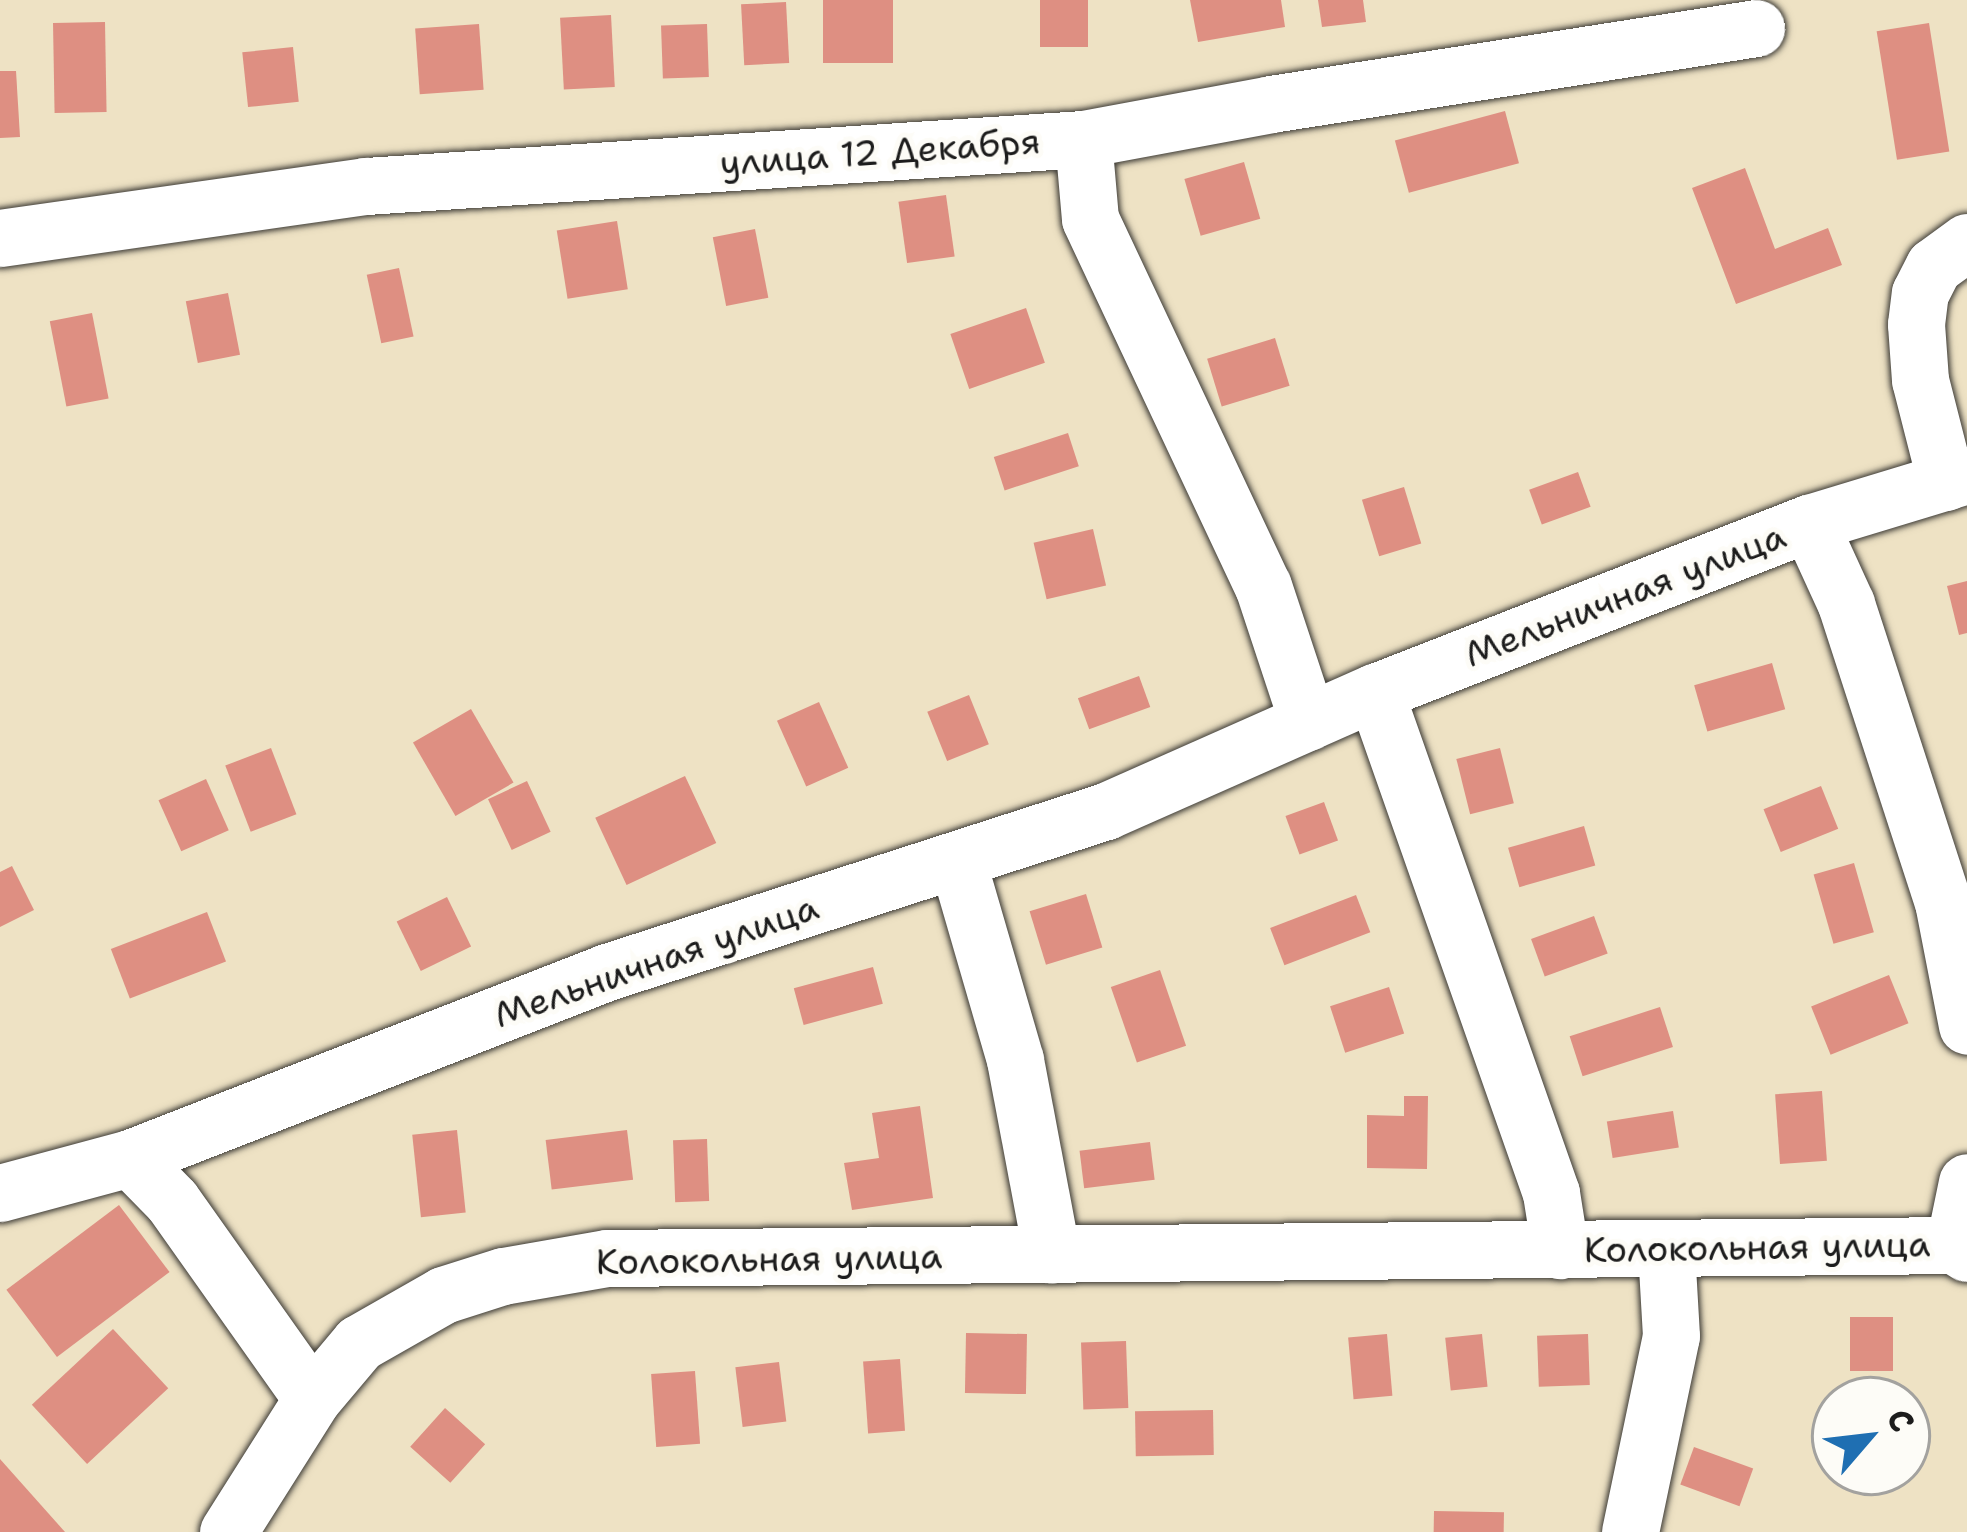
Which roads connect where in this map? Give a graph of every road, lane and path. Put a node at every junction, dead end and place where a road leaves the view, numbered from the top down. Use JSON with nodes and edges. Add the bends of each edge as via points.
{"nodes":[{"id":1,"x":1756,"y":28,"type":"dead end"},
{"id":2,"x":1083,"y":139,"type":"junction"},
{"id":3,"x":0,"y":238,"type":"edge"},
{"id":4,"x":1967,"y":242,"type":"edge"},
{"id":5,"x":1956,"y":478,"type":"edge"},
{"id":6,"x":1810,"y":523,"type":"junction"},
{"id":7,"x":1375,"y":692,"type":"junction"},
{"id":8,"x":1308,"y":722,"type":"junction"},
{"id":9,"x":956,"y":860,"type":"junction"},
{"id":10,"x":1967,"y":1026,"type":"edge"},
{"id":11,"x":130,"y":1158,"type":"junction"},
{"id":12,"x":1967,"y":1182,"type":"edge"},
{"id":13,"x":0,"y":1192,"type":"edge"},
{"id":14,"x":1960,"y":1249,"type":"edge"},
{"id":15,"x":1560,"y":1250,"type":"junction"},
{"id":16,"x":1666,"y":1250,"type":"junction"},
{"id":17,"x":1052,"y":1255,"type":"junction"},
{"id":18,"x":312,"y":1399,"type":"junction"},
{"id":19,"x":228,"y":1532,"type":"edge"},
{"id":20,"x":1630,"y":1532,"type":"edge"}],
"edges":[{"from":1,"to":2,"type":"street","name":"улица 12 Декабря"},
{"from":2,"to":3,"type":"street","name":"улица 12 Декабря","via":[[366,185]]},
{"from":2,"to":8,"type":"street","via":[[1090,219],[1263,586]]},
{"from":4,"to":5,"type":"street","name":"Мельничная улица","via":[[1934,266],[1916,324],[1920,380]]},
{"from":5,"to":6,"type":"street","name":"Мельничная улица"},
{"from":6,"to":7,"type":"street","name":"Мельничная улица"},
{"from":6,"to":10,"type":"street","via":[[1846,604],[1943,902]]},
{"from":7,"to":8,"type":"street","name":"Мельничная улица"},
{"from":7,"to":15,"type":"street","name":"Колокольная улица","via":[[1551,1193]]},
{"from":8,"to":9,"type":"street","name":"Мельничная улица","via":[[1106,811]]},
{"from":9,"to":11,"type":"street","name":"Мельничная улица","via":[[607,972]]},
{"from":9,"to":17,"type":"street","via":[[1015,1060]]},
{"from":11,"to":13,"type":"street","name":"Мельничная улица"},
{"from":11,"to":18,"type":"street","via":[[172,1201]]},
{"from":12,"to":14,"type":"street","name":"Колокольная улица"},
{"from":14,"to":16,"type":"street","name":"Колокольная улица"},
{"from":15,"to":16,"type":"street","name":"Колокольная улица"},
{"from":15,"to":17,"type":"street","name":"Колокольная улица"},
{"from":16,"to":20,"type":"street","via":[[1671,1336]]},
{"from":17,"to":18,"type":"street","name":"Колокольная улица","via":[[607,1258],[502,1276],[443,1295],[359,1343]]},
{"from":18,"to":19,"type":"street","name":"Колокольная улица"}]}
